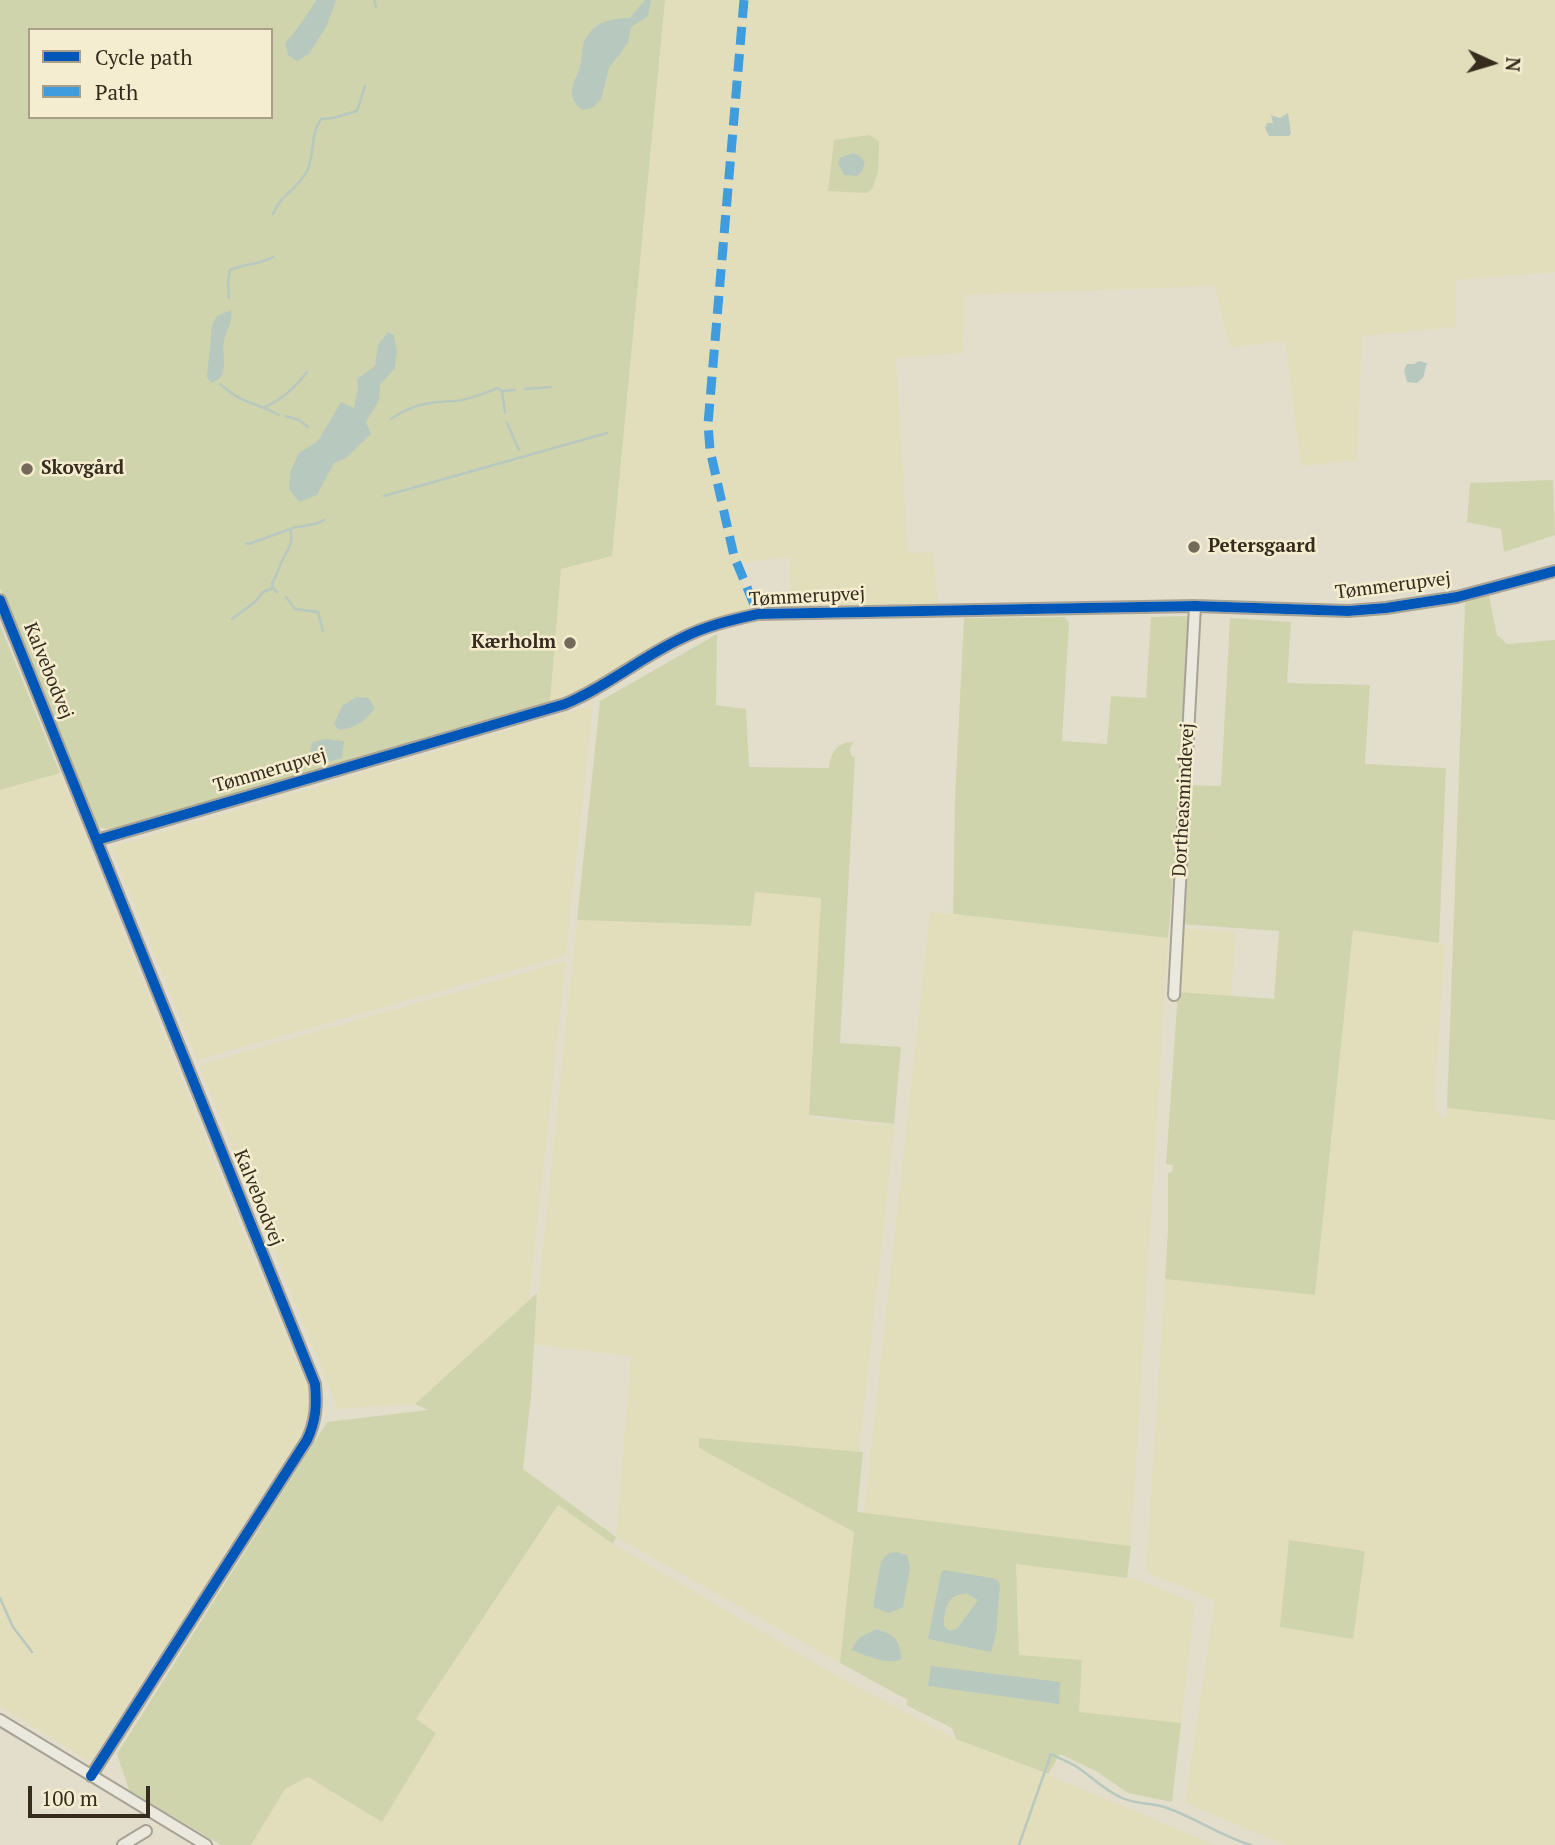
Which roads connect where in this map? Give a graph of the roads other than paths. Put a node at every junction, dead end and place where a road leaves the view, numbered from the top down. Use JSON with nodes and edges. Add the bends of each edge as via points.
{"nodes":[{"id":1,"x":1555,"y":570,"type":"edge"},
{"id":2,"x":0,"y":600,"type":"edge"},
{"id":3,"x":1195,"y":606,"type":"junction"},
{"id":4,"x":97,"y":840,"type":"junction"},
{"id":5,"x":1174,"y":995,"type":"dead end"},
{"id":6,"x":0,"y":1720,"type":"edge"},
{"id":7,"x":91,"y":1776,"type":"junction"},
{"id":8,"x":146,"y":1831,"type":"dead end"},
{"id":9,"x":123,"y":1845,"type":"edge"},
{"id":10,"x":206,"y":1845,"type":"edge"}],
"edges":[{"from":1,"to":3,"type":"street","name":"Tømmerupvej","via":[[1486,590],[1386,608],[1314,611]]},
{"from":2,"to":4,"type":"street","name":"Kalvebodvej"},
{"from":3,"to":4,"type":"street","name":"Tømmerupvej","via":[[758,614],[676,640],[593,692],[565,704]]},
{"from":3,"to":5,"type":"street","name":"Dortheasmindevej"},
{"from":4,"to":7,"type":"street","name":"Kalvebodvej","via":[[315,1384],[316,1415],[307,1440]]},
{"from":6,"to":7,"type":"street"},
{"from":7,"to":10,"type":"street"},
{"from":8,"to":9,"type":"street"}]}
